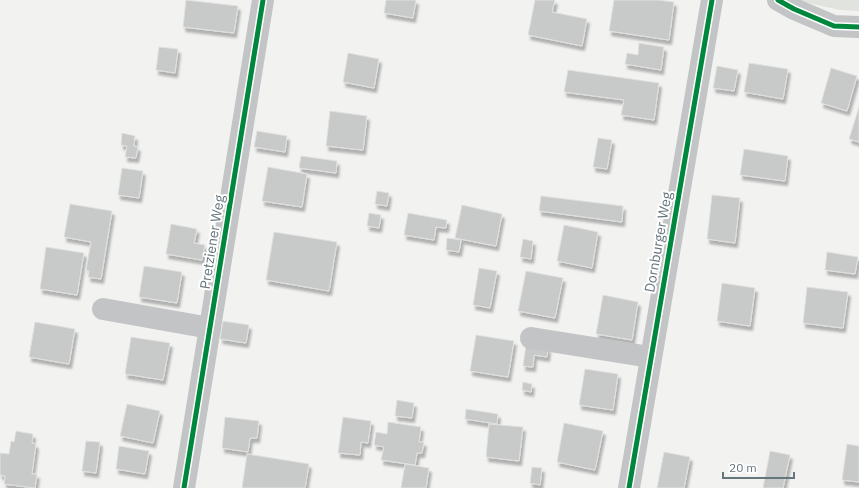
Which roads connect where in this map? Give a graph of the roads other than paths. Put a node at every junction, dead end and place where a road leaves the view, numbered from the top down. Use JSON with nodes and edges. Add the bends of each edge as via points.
{"nodes":[{"id":1,"x":263,"y":0,"type":"edge"},
{"id":2,"x":712,"y":0,"type":"edge"},
{"id":3,"x":778,"y":0,"type":"edge"},
{"id":4,"x":859,"y":27,"type":"edge"},
{"id":5,"x":103,"y":309,"type":"dead end"},
{"id":6,"x":210,"y":328,"type":"junction"},
{"id":7,"x":531,"y":338,"type":"dead end"},
{"id":8,"x":650,"y":358,"type":"junction"},
{"id":9,"x":184,"y":488,"type":"edge"},
{"id":10,"x":629,"y":488,"type":"edge"}],
"edges":[{"from":1,"to":6,"type":"street","name":"Pretziener Weg"},
{"from":2,"to":8,"type":"street","name":"Dornburger Weg"},
{"from":3,"to":4,"type":"street","via":[[794,10],[834,26]]},
{"from":5,"to":6,"type":"street"},
{"from":6,"to":9,"type":"street","name":"Pretziener Weg"},
{"from":7,"to":8,"type":"street"},
{"from":8,"to":10,"type":"street","name":"Dornburger Weg"}]}
